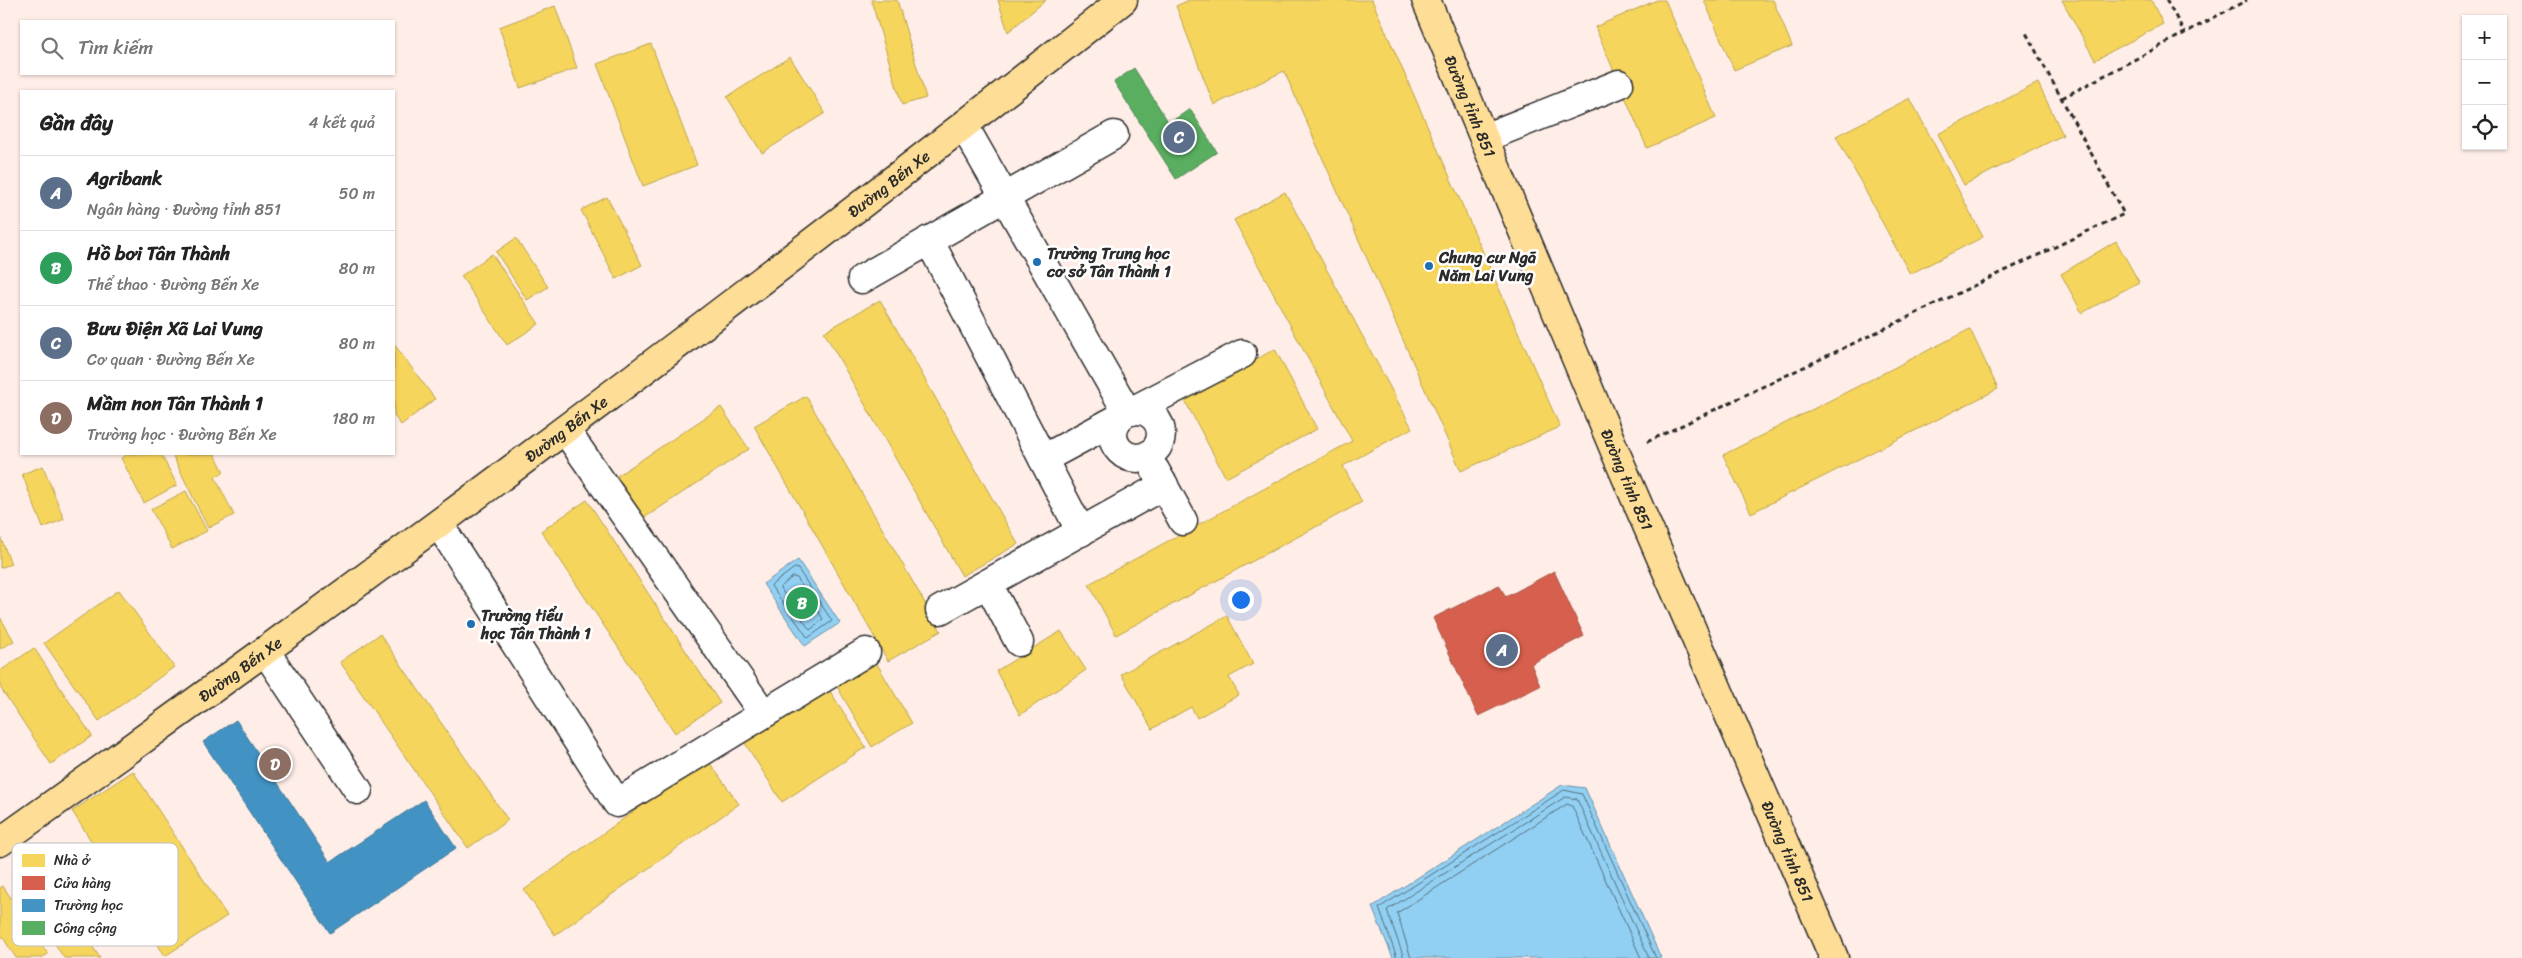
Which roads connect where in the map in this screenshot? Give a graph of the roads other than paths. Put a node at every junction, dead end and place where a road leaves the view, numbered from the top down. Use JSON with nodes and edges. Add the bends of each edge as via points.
{"nodes":[{"id":1,"x":1123,"y":0,"type":"edge"},
{"id":2,"x":1426,"y":0,"type":"edge"},
{"id":3,"x":1619,"y":84,"type":"dead end"},
{"id":4,"x":964,"y":126,"type":"junction"},
{"id":5,"x":1114,"y":134,"type":"dead end"},
{"id":6,"x":1484,"y":138,"type":"junction"},
{"id":7,"x":1005,"y":197,"type":"junction"},
{"id":8,"x":929,"y":240,"type":"junction"},
{"id":9,"x":862,"y":279,"type":"dead end"},
{"id":10,"x":1242,"y":354,"type":"dead end"},
{"id":11,"x":1126,"y":414,"type":"junction"},
{"id":12,"x":566,"y":431,"type":"junction"},
{"id":13,"x":1147,"y":456,"type":"junction"},
{"id":14,"x":1043,"y":459,"type":"junction"},
{"id":15,"x":1164,"y":485,"type":"junction"},
{"id":16,"x":1183,"y":521,"type":"dead end"},
{"id":17,"x":439,"y":524,"type":"junction"},
{"id":18,"x":1081,"y":532,"type":"junction"},
{"id":19,"x":988,"y":584,"type":"junction"},
{"id":20,"x":940,"y":610,"type":"dead end"},
{"id":21,"x":1019,"y":642,"type":"dead end"},
{"id":22,"x":266,"y":652,"type":"junction"},
{"id":23,"x":866,"y":652,"type":"dead end"},
{"id":24,"x":763,"y":713,"type":"junction"},
{"id":25,"x":358,"y":790,"type":"dead end"},
{"id":26,"x":0,"y":842,"type":"edge"},
{"id":27,"x":1834,"y":958,"type":"edge"}],
"edges":[{"from":1,"to":4,"type":"main road","name":"Đường Bến Xe"},
{"from":2,"to":6,"type":"main road","name":"Đường tỉnh 851"},
{"from":3,"to":6,"type":"street"},
{"from":4,"to":7,"type":"street"},
{"from":4,"to":12,"type":"main road","name":"Đường Bến Xe"},
{"from":5,"to":7,"type":"street"},
{"from":6,"to":27,"type":"main road","name":"Đường tỉnh 851","via":[[1617,456]]},
{"from":7,"to":8,"type":"street"},
{"from":7,"to":11,"type":"street"},
{"from":8,"to":9,"type":"street"},
{"from":8,"to":14,"type":"street"},
{"from":10,"to":11,"type":"street"},
{"from":11,"to":13,"type":"street","via":[[1113,432],[1117,446],[1128,456]]},
{"from":11,"to":13,"type":"street","via":[[1145,411],[1159,425],[1161,438]]},
{"from":11,"to":14,"type":"street"},
{"from":12,"to":17,"type":"main road","name":"Đường Bến Xe"},
{"from":12,"to":24,"type":"street"},
{"from":13,"to":15,"type":"street"},
{"from":14,"to":18,"type":"street"},
{"from":15,"to":16,"type":"street"},
{"from":15,"to":18,"type":"street"},
{"from":17,"to":22,"type":"main road","name":"Đường Bến Xe"},
{"from":17,"to":24,"type":"street","via":[[617,803]]},
{"from":18,"to":19,"type":"street"},
{"from":19,"to":20,"type":"street"},
{"from":19,"to":21,"type":"street"},
{"from":22,"to":25,"type":"street"},
{"from":22,"to":26,"type":"main road","name":"Đường Bến Xe"},
{"from":23,"to":24,"type":"street"}]}
